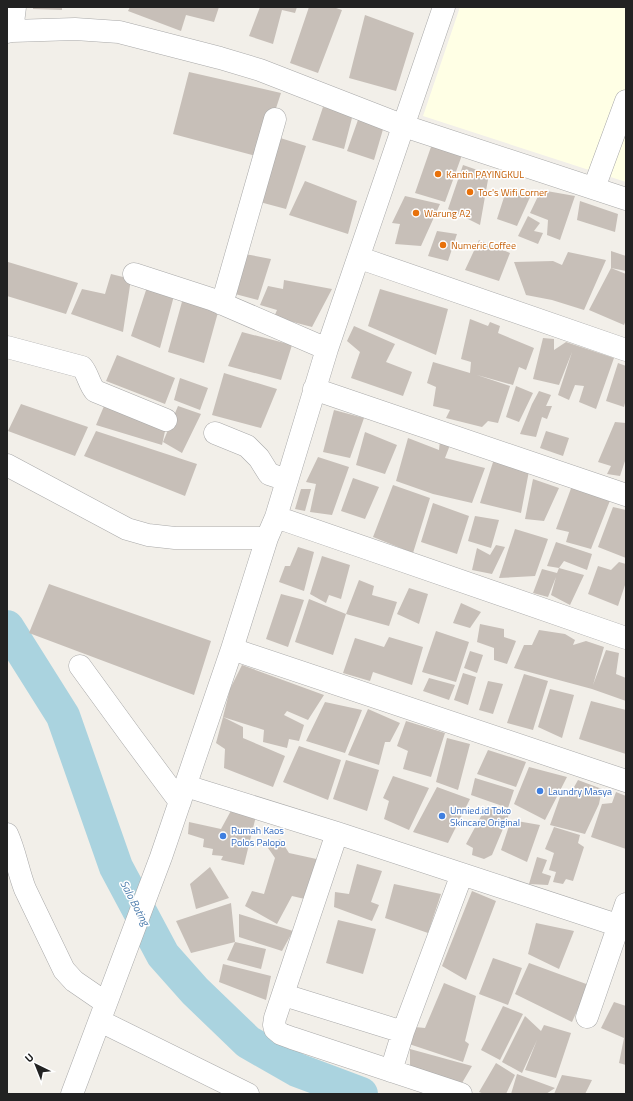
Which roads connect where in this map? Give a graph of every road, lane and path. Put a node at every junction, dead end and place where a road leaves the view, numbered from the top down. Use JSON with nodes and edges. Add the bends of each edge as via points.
{"nodes":[{"id":1,"x":15,"y":7,"type":"edge"},
{"id":2,"x":444,"y":7,"type":"edge"},
{"id":3,"x":10,"y":31,"type":"edge"},
{"id":4,"x":626,"y":101,"type":"edge"},
{"id":5,"x":275,"y":119,"type":"dead end"},
{"id":6,"x":404,"y":126,"type":"junction"},
{"id":7,"x":594,"y":188,"type":"junction"},
{"id":8,"x":626,"y":199,"type":"edge"},
{"id":9,"x":360,"y":258,"type":"junction"},
{"id":10,"x":134,"y":274,"type":"dead end"},
{"id":11,"x":222,"y":304,"type":"junction"},
{"id":12,"x":7,"y":347,"type":"edge"},
{"id":13,"x":327,"y":349,"type":"junction"},
{"id":14,"x":626,"y":350,"type":"edge"},
{"id":15,"x":314,"y":389,"type":"junction"},
{"id":16,"x":166,"y":420,"type":"dead end"},
{"id":17,"x":215,"y":433,"type":"dead end"},
{"id":18,"x":7,"y":465,"type":"edge"},
{"id":19,"x":287,"y":480,"type":"junction"},
{"id":20,"x":626,"y":495,"type":"edge"},
{"id":21,"x":276,"y":517,"type":"junction"},
{"id":22,"x":268,"y":538,"type":"junction"},
{"id":23,"x":626,"y":638,"type":"edge"},
{"id":24,"x":232,"y":649,"type":"junction"},
{"id":25,"x":80,"y":666,"type":"dead end"},
{"id":26,"x":626,"y":781,"type":"edge"},
{"id":27,"x":183,"y":794,"type":"junction"},
{"id":28,"x":337,"y":833,"type":"junction"},
{"id":29,"x":7,"y":834,"type":"edge"},
{"id":30,"x":462,"y":874,"type":"junction"},
{"id":31,"x":626,"y":904,"type":"edge"},
{"id":32,"x":622,"y":927,"type":"edge"},
{"id":33,"x":284,"y":995,"type":"junction"},
{"id":34,"x":103,"y":1012,"type":"junction"},
{"id":35,"x":587,"y":1017,"type":"dead end"},
{"id":36,"x":403,"y":1032,"type":"junction"},
{"id":37,"x":391,"y":1071,"type":"junction"},
{"id":38,"x":72,"y":1094,"type":"edge"},
{"id":39,"x":248,"y":1094,"type":"edge"},
{"id":40,"x":461,"y":1094,"type":"edge"}],
"edges":[{"from":1,"to":3,"type":"street"},
{"from":2,"to":6,"type":"street"},
{"from":3,"to":6,"type":"street","via":[[75,29],[119,32],[260,70]]},
{"from":4,"to":7,"type":"street"},
{"from":5,"to":11,"type":"street"},
{"from":6,"to":7,"type":"street"},
{"from":6,"to":9,"type":"street"},
{"from":7,"to":8,"type":"street"},
{"from":9,"to":13,"type":"street"},
{"from":9,"to":14,"type":"street"},
{"from":10,"to":11,"type":"street"},
{"from":11,"to":13,"type":"street"},
{"from":12,"to":16,"type":"street","via":[[82,367],[95,391]]},
{"from":13,"to":15,"type":"street"},
{"from":15,"to":19,"type":"street"},
{"from":15,"to":20,"type":"street"},
{"from":17,"to":19,"type":"street","via":[[247,446],[259,458],[269,474]]},
{"from":18,"to":22,"type":"street","via":[[128,528],[148,535],[175,538]]},
{"from":19,"to":21,"type":"street"},
{"from":21,"to":22,"type":"street"},
{"from":21,"to":23,"type":"street"},
{"from":22,"to":24,"type":"street"},
{"from":24,"to":26,"type":"street"},
{"from":24,"to":27,"type":"street"},
{"from":25,"to":27,"type":"street"},
{"from":27,"to":28,"type":"street"},
{"from":27,"to":34,"type":"street"},
{"from":28,"to":30,"type":"street"},
{"from":28,"to":33,"type":"street"},
{"from":29,"to":34,"type":"street","via":[[23,883],[64,970]]},
{"from":30,"to":32,"type":"street"},
{"from":30,"to":36,"type":"street"},
{"from":31,"to":32,"type":"street"},
{"from":32,"to":35,"type":"street"},
{"from":33,"to":36,"type":"street"},
{"from":33,"to":37,"type":"street","via":[[275,1018],[277,1032]]},
{"from":34,"to":38,"type":"street"},
{"from":34,"to":39,"type":"street"},
{"from":36,"to":37,"type":"street"},
{"from":37,"to":40,"type":"street"}]}
